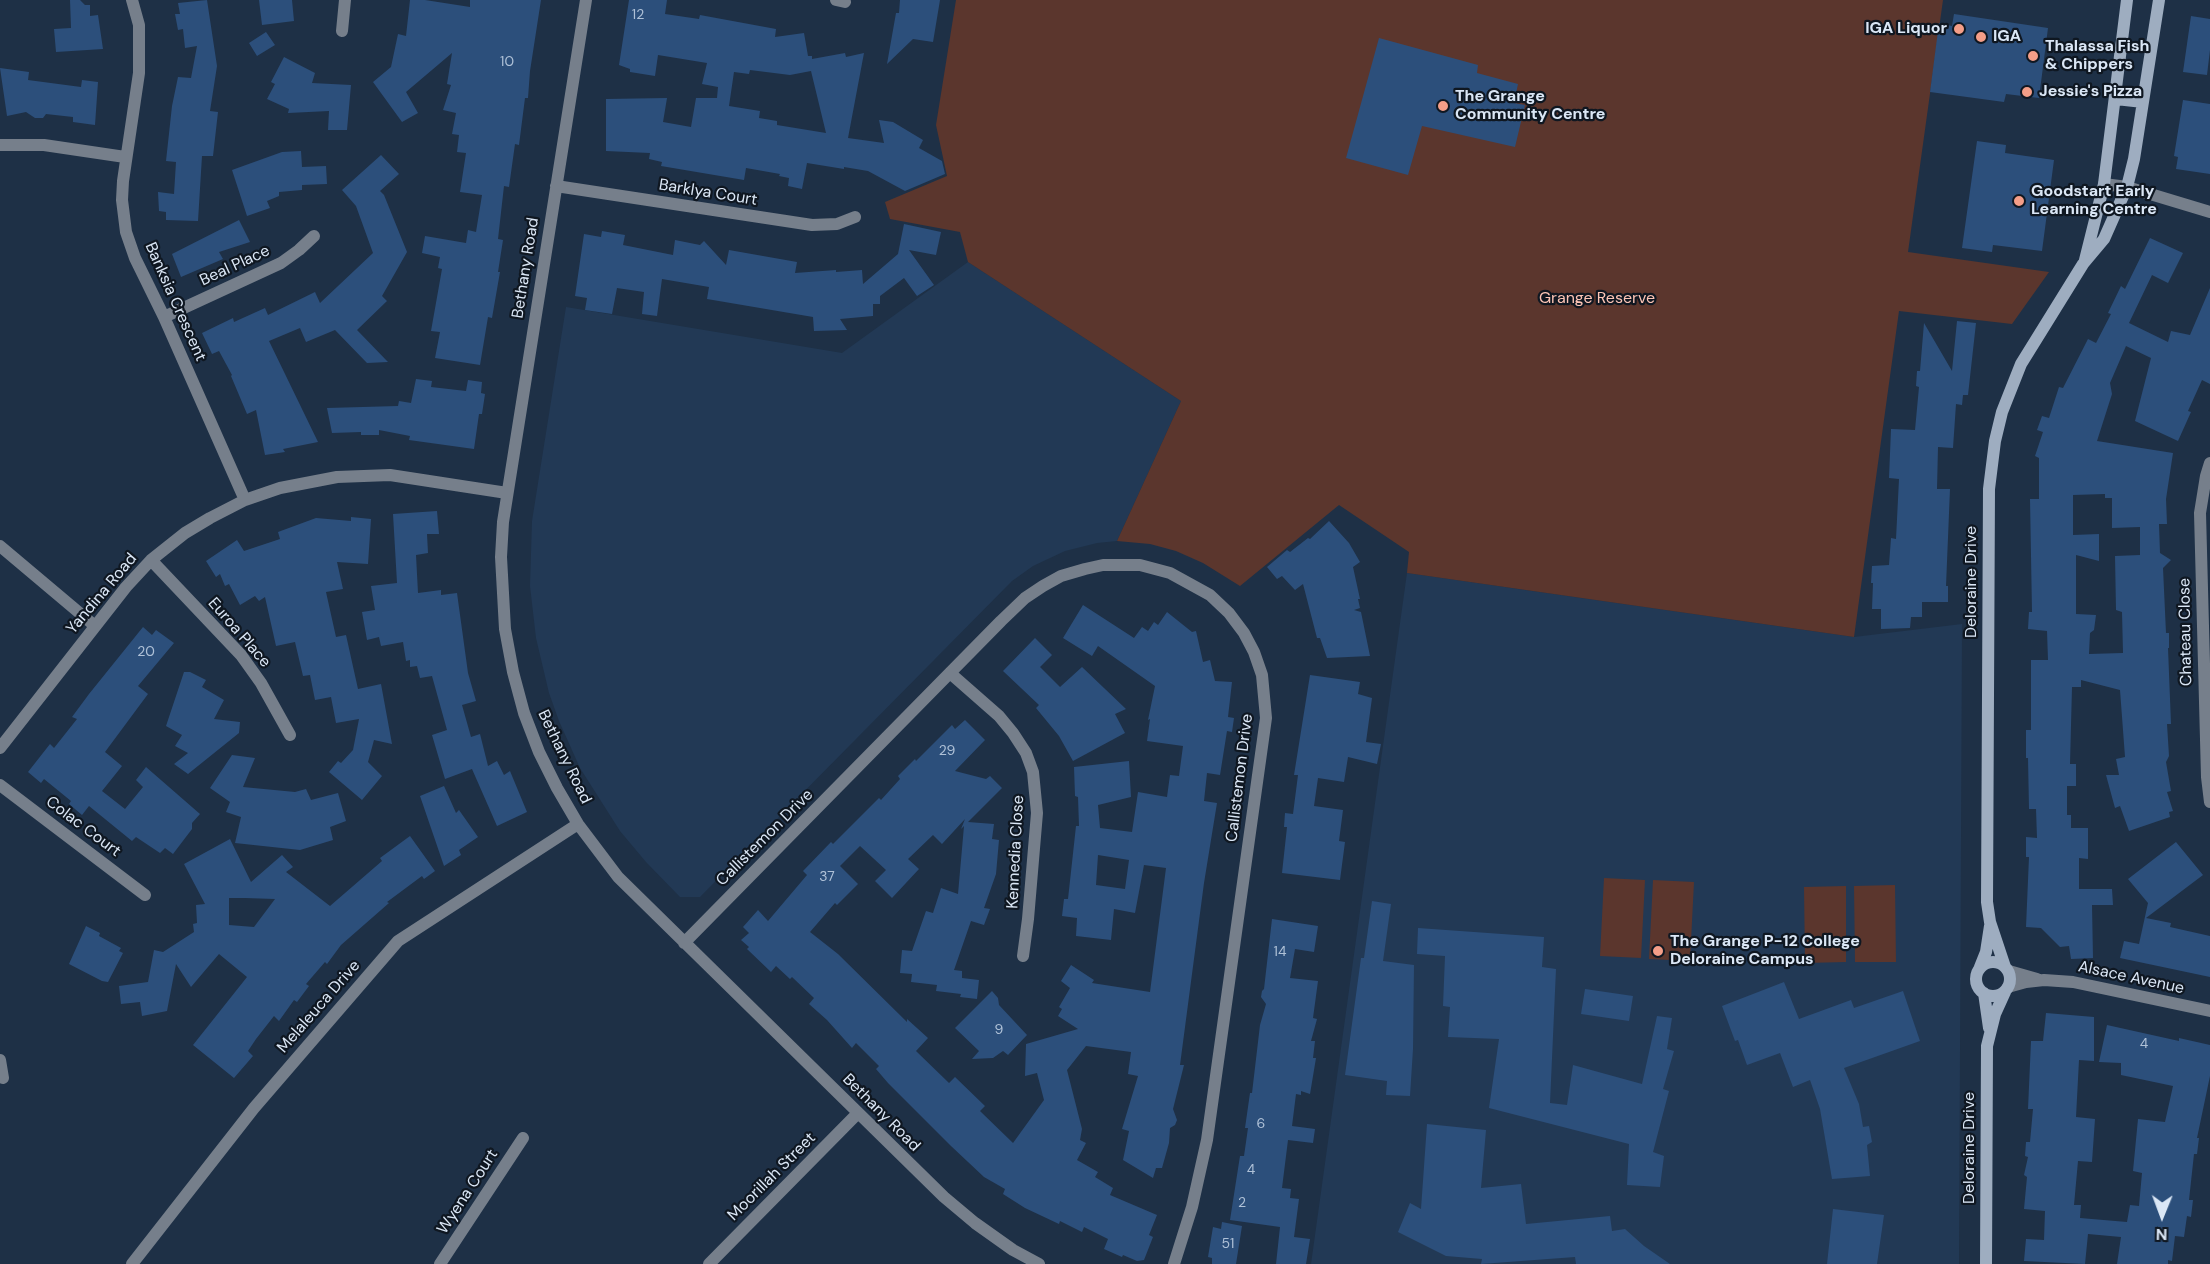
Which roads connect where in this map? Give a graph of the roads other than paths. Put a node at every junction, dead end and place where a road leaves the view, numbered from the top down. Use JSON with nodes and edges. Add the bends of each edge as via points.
{"nodes":[{"id":1,"x":132,"y":0,"type":"edge"},
{"id":2,"x":345,"y":0,"type":"edge"},
{"id":3,"x":586,"y":0,"type":"edge"},
{"id":4,"x":2127,"y":0,"type":"edge"},
{"id":5,"x":2159,"y":0,"type":"edge"},
{"id":6,"x":342,"y":31,"type":"dead end"},
{"id":7,"x":2116,"y":99,"type":"junction"},
{"id":8,"x":2143,"y":102,"type":"junction"},
{"id":9,"x":0,"y":145,"type":"edge"},
{"id":10,"x":125,"y":157,"type":"junction"},
{"id":11,"x":2104,"y":184,"type":"junction"},
{"id":12,"x":556,"y":186,"type":"junction"},
{"id":13,"x":2127,"y":187,"type":"junction"},
{"id":14,"x":2210,"y":212,"type":"edge"},
{"id":15,"x":855,"y":217,"type":"dead end"},
{"id":16,"x":314,"y":236,"type":"dead end"},
{"id":17,"x":2084,"y":264,"type":"junction"},
{"id":18,"x":164,"y":316,"type":"junction"},
{"id":19,"x":2210,"y":462,"type":"edge"},
{"id":20,"x":507,"y":493,"type":"junction"},
{"id":21,"x":245,"y":500,"type":"junction"},
{"id":22,"x":0,"y":546,"type":"edge"},
{"id":23,"x":152,"y":560,"type":"junction"},
{"id":24,"x":95,"y":626,"type":"junction"},
{"id":25,"x":951,"y":673,"type":"junction"},
{"id":26,"x":290,"y":735,"type":"dead end"},
{"id":27,"x":0,"y":748,"type":"edge"},
{"id":28,"x":0,"y":785,"type":"edge"},
{"id":29,"x":2210,"y":802,"type":"edge"},
{"id":30,"x":578,"y":824,"type":"junction"},
{"id":31,"x":145,"y":896,"type":"dead end"},
{"id":32,"x":1990,"y":922,"type":"junction"},
{"id":33,"x":684,"y":943,"type":"junction"},
{"id":34,"x":1023,"y":956,"type":"dead end"},
{"id":35,"x":1980,"y":967,"type":"junction"},
{"id":36,"x":2007,"y":969,"type":"junction"},
{"id":37,"x":2044,"y":980,"type":"junction"},
{"id":38,"x":2006,"y":990,"type":"junction"},
{"id":39,"x":1983,"y":993,"type":"junction"},
{"id":40,"x":2210,"y":1011,"type":"edge"},
{"id":41,"x":1989,"y":1032,"type":"junction"},
{"id":42,"x":0,"y":1060,"type":"edge"},
{"id":43,"x":3,"y":1078,"type":"dead end"},
{"id":44,"x":858,"y":1113,"type":"junction"},
{"id":45,"x":523,"y":1138,"type":"dead end"},
{"id":46,"x":132,"y":1264,"type":"edge"},
{"id":47,"x":441,"y":1264,"type":"edge"},
{"id":48,"x":709,"y":1264,"type":"edge"},
{"id":49,"x":1039,"y":1264,"type":"edge"},
{"id":50,"x":1174,"y":1264,"type":"edge"},
{"id":51,"x":1986,"y":1264,"type":"edge"}],
"edges":[{"from":1,"to":10,"type":"street","name":"Banksia Crescent","via":[[139,25],[139,73]]},
{"from":2,"to":6,"type":"street"},
{"from":3,"to":12,"type":"street","name":"Bethany Road"},
{"from":4,"to":7,"type":"street","name":"Deloraine Drive"},
{"from":5,"to":8,"type":"street","name":"Deloraine Drive"},
{"from":7,"to":8,"type":"street"},
{"from":7,"to":11,"type":"street","name":"Deloraine Drive"},
{"from":8,"to":13,"type":"street","name":"Deloraine Drive"},
{"from":9,"to":10,"type":"street","via":[[44,145]]},
{"from":10,"to":18,"type":"street","name":"Banksia Crescent","via":[[122,200],[126,232]]},
{"from":11,"to":13,"type":"street"},
{"from":11,"to":17,"type":"street","name":"Deloraine Drive"},
{"from":12,"to":15,"type":"street","name":"Barklya Court","via":[[812,225],[837,224]]},
{"from":12,"to":20,"type":"street","name":"Bethany Road"},
{"from":13,"to":14,"type":"street"},
{"from":13,"to":17,"type":"street","name":"Deloraine Drive","via":[[2104,239]]},
{"from":16,"to":18,"type":"street","name":"Beal Place","via":[[281,263]]},
{"from":17,"to":32,"type":"street","name":"Deloraine Drive","via":[[2021,364],[1995,441],[1989,510]]},
{"from":18,"to":21,"type":"street","name":"Banksia Crescent"},
{"from":19,"to":29,"type":"street","name":"Chateau Close","via":[[2200,513],[2206,777]]},
{"from":20,"to":21,"type":"street","name":"Yandina Road","via":[[414,478],[366,476],[312,481]]},
{"from":20,"to":30,"type":"street","name":"Bethany Road","via":[[502,593],[513,672],[539,752]]},
{"from":21,"to":23,"type":"street","name":"Yandina Road","via":[[185,533]]},
{"from":22,"to":24,"type":"street"},
{"from":23,"to":24,"type":"street","name":"Yandina Road"},
{"from":23,"to":26,"type":"street","name":"Euroa Place","via":[[241,655]]},
{"from":24,"to":27,"type":"street","name":"Yandina Road"},
{"from":25,"to":33,"type":"street","name":"Callistemon Drive"},
{"from":25,"to":34,"type":"street","name":"Kennedia Close","via":[[999,716],[1026,753],[1033,772],[1038,813]]},
{"from":25,"to":50,"type":"street","name":"Callistemon Drive","via":[[1024,598],[1061,576],[1103,565],[1140,565],[1188,581],[1229,614],[1254,652],[1262,675],[1266,718],[1207,1140]]},
{"from":28,"to":31,"type":"street","name":"Colac Court"},
{"from":30,"to":33,"type":"street","name":"Bethany Road","via":[[618,877]]},
{"from":30,"to":46,"type":"street","name":"Melaleuca Drive","via":[[398,941],[254,1108]]},
{"from":32,"to":35,"type":"street","name":"Deloraine Drive"},
{"from":32,"to":36,"type":"street","name":"Deloraine Drive"},
{"from":33,"to":44,"type":"street","name":"Bethany Road"},
{"from":35,"to":36,"type":"street","via":[[1993,962]]},
{"from":35,"to":39,"type":"street","via":[[1977,984]]},
{"from":36,"to":37,"type":"street","name":"Alsace Avenue"},
{"from":36,"to":38,"type":"street","via":[[2011,979]]},
{"from":37,"to":38,"type":"street","name":"Alsace Avenue"},
{"from":37,"to":40,"type":"street","name":"Alsace Avenue","via":[[2073,982]]},
{"from":38,"to":39,"type":"street","via":[[1994,996]]},
{"from":38,"to":41,"type":"street","name":"Deloraine Drive"},
{"from":39,"to":41,"type":"street","name":"Deloraine Drive"},
{"from":41,"to":51,"type":"street","name":"Deloraine Drive"},
{"from":42,"to":43,"type":"street"},
{"from":44,"to":48,"type":"street","name":"Moorillah Street"},
{"from":44,"to":49,"type":"street","name":"Bethany Road","via":[[975,1223]]},
{"from":45,"to":47,"type":"street","name":"Wyena Court"}]}
